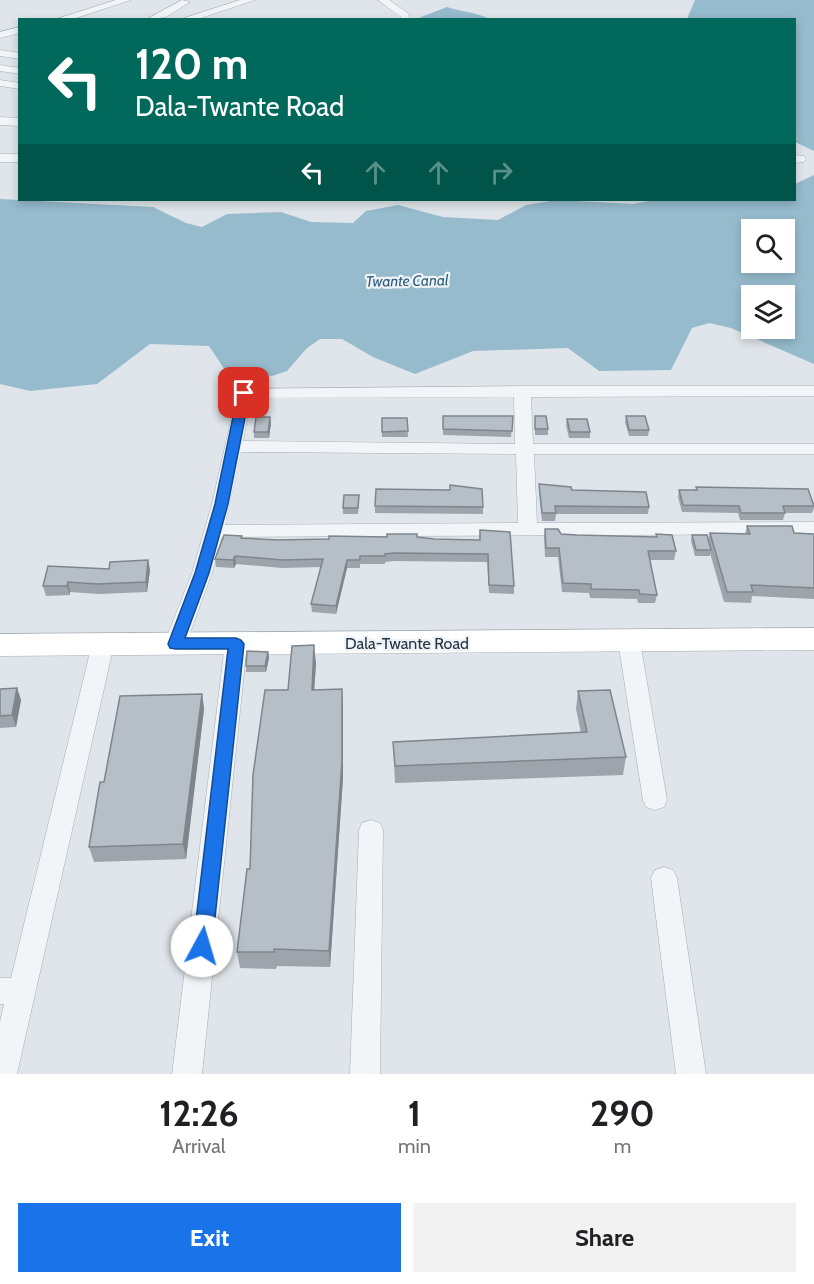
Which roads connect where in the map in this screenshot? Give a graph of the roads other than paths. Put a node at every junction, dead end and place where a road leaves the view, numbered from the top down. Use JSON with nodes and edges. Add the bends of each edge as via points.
{"nodes":[{"id":1,"x":126,"y":0,"type":"edge"},
{"id":2,"x":250,"y":0,"type":"edge"},
{"id":3,"x":383,"y":0,"type":"edge"},
{"id":4,"x":185,"y":2,"type":"dead end"},
{"id":5,"x":163,"y":15,"type":"junction"},
{"id":6,"x":65,"y":18,"type":"edge"},
{"id":7,"x":155,"y":18,"type":"edge"},
{"id":8,"x":174,"y":18,"type":"edge"},
{"id":9,"x":189,"y":18,"type":"edge"},
{"id":10,"x":406,"y":18,"type":"edge"},
{"id":11,"x":18,"y":30,"type":"edge"},
{"id":12,"x":0,"y":35,"type":"edge"},
{"id":13,"x":0,"y":53,"type":"edge"},
{"id":14,"x":18,"y":56,"type":"edge"},
{"id":15,"x":0,"y":68,"type":"edge"},
{"id":16,"x":18,"y":71,"type":"edge"},
{"id":17,"x":0,"y":84,"type":"edge"},
{"id":18,"x":18,"y":86,"type":"edge"},
{"id":19,"x":0,"y":121,"type":"edge"},
{"id":20,"x":18,"y":122,"type":"edge"},
{"id":21,"x":0,"y":158,"type":"edge"},
{"id":22,"x":18,"y":158,"type":"edge"},
{"id":23,"x":814,"y":391,"type":"edge"},
{"id":24,"x":522,"y":392,"type":"junction"},
{"id":25,"x":234,"y":446,"type":"junction"},
{"id":26,"x":525,"y":449,"type":"junction"},
{"id":27,"x":814,"y":449,"type":"edge"},
{"id":28,"x":814,"y":528,"type":"edge"},
{"id":29,"x":528,"y":530,"type":"junction"},
{"id":30,"x":214,"y":531,"type":"junction"},
{"id":31,"x":814,"y":639,"type":"edge"},
{"id":32,"x":629,"y":641,"type":"junction"},
{"id":33,"x":103,"y":644,"type":"junction"},
{"id":34,"x":176,"y":644,"type":"junction"},
{"id":35,"x":236,"y":644,"type":"junction"},
{"id":36,"x":0,"y":645,"type":"edge"},
{"id":37,"x":655,"y":800,"type":"dead end"},
{"id":38,"x":371,"y":830,"type":"dead end"},
{"id":39,"x":664,"y":878,"type":"dead end"},
{"id":40,"x":11,"y":991,"type":"edge"},
{"id":41,"x":2,"y":1074,"type":"edge"},
{"id":42,"x":187,"y":1074,"type":"edge"},
{"id":43,"x":365,"y":1074,"type":"edge"},
{"id":44,"x":691,"y":1074,"type":"edge"}],
"edges":[{"from":1,"to":6,"type":"street"},
{"from":2,"to":9,"type":"street"},
{"from":3,"to":10,"type":"street"},
{"from":4,"to":5,"type":"street"},
{"from":5,"to":7,"type":"street"},
{"from":5,"to":8,"type":"street"},
{"from":11,"to":12,"type":"street"},
{"from":13,"to":14,"type":"street"},
{"from":15,"to":16,"type":"street"},
{"from":17,"to":18,"type":"street"},
{"from":19,"to":20,"type":"street"},
{"from":21,"to":22,"type":"street"},
{"from":23,"to":24,"type":"street"},
{"from":24,"to":25,"type":"street","via":[[244,393]]},
{"from":24,"to":26,"type":"street"},
{"from":25,"to":26,"type":"street"},
{"from":25,"to":30,"type":"street"},
{"from":26,"to":27,"type":"street"},
{"from":26,"to":29,"type":"street"},
{"from":28,"to":29,"type":"street"},
{"from":29,"to":30,"type":"street"},
{"from":30,"to":34,"type":"street"},
{"from":31,"to":32,"type":"main road","name":"Dala-Twante Road"},
{"from":32,"to":35,"type":"main road","name":"Dala-Twante Road"},
{"from":32,"to":37,"type":"street"},
{"from":33,"to":34,"type":"main road","name":"Dala-Twante Road"},
{"from":33,"to":36,"type":"main road","name":"Dala-Twante Road"},
{"from":33,"to":40,"type":"street"},
{"from":34,"to":35,"type":"main road","name":"Dala-Twante Road"},
{"from":35,"to":42,"type":"street"},
{"from":38,"to":43,"type":"street"},
{"from":39,"to":44,"type":"street"},
{"from":40,"to":41,"type":"street"}]}
